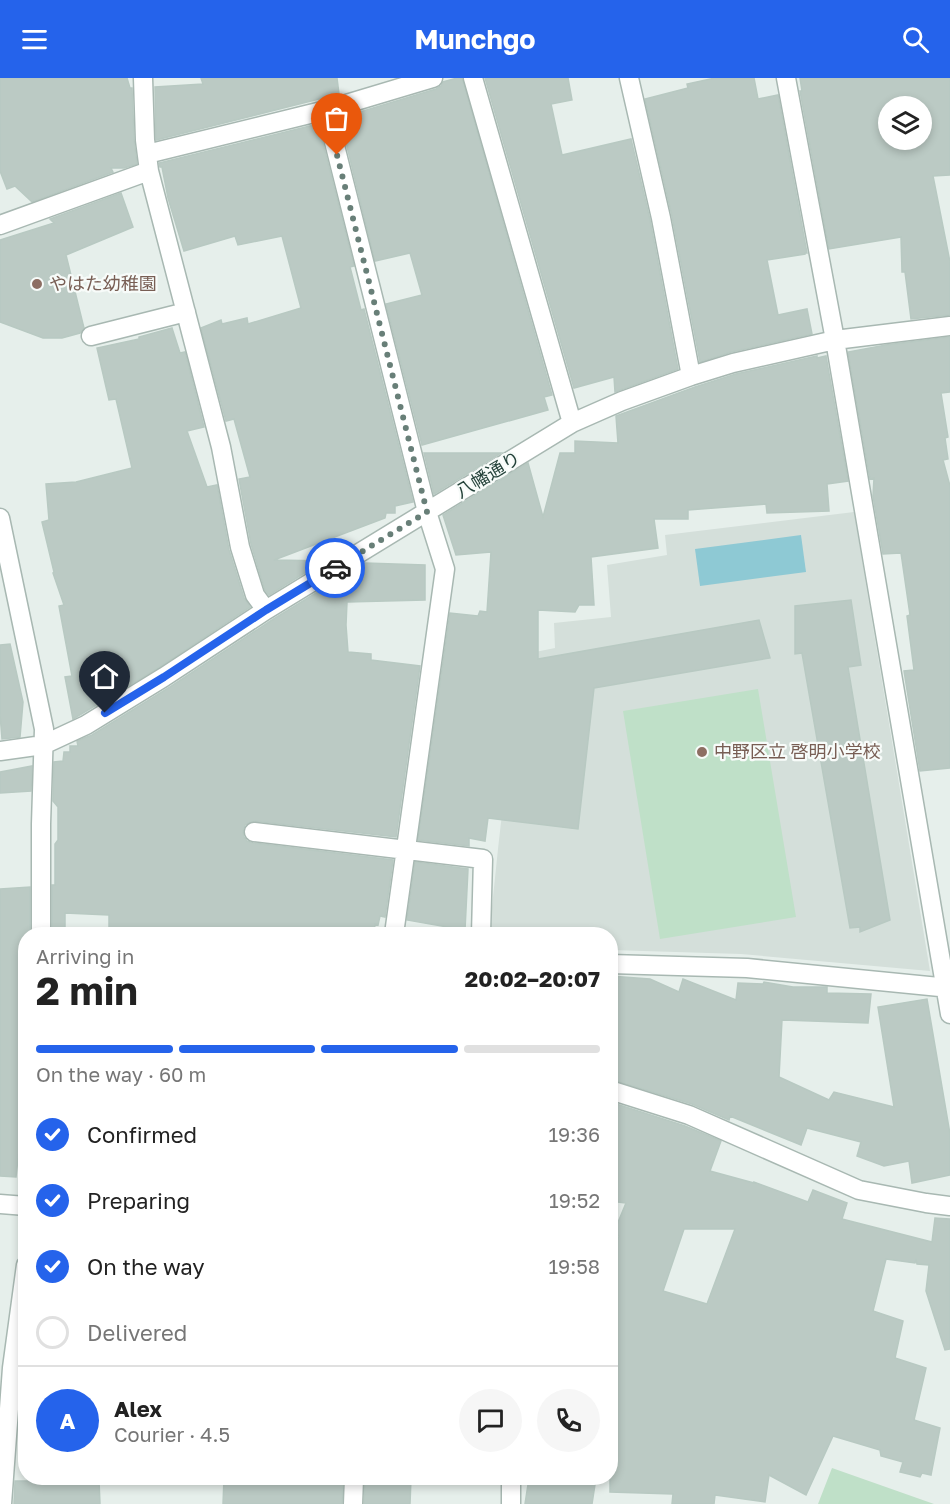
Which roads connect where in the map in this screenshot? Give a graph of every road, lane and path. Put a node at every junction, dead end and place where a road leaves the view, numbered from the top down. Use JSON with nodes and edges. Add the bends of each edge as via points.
{"nodes":[{"id":1,"x":143,"y":78,"type":"edge"},
{"id":2,"x":433,"y":78,"type":"edge"},
{"id":3,"x":473,"y":78,"type":"edge"},
{"id":4,"x":629,"y":78,"type":"edge"},
{"id":5,"x":786,"y":78,"type":"edge"},
{"id":6,"x":384,"y":85,"type":"edge"},
{"id":7,"x":326,"y":110,"type":"junction"},
{"id":8,"x":148,"y":162,"type":"junction"},
{"id":9,"x":0,"y":225,"type":"edge"},
{"id":10,"x":186,"y":312,"type":"junction"},
{"id":11,"x":950,"y":326,"type":"edge"},
{"id":12,"x":91,"y":336,"type":"dead end"},
{"id":13,"x":835,"y":340,"type":"junction"},
{"id":14,"x":691,"y":376,"type":"junction"},
{"id":15,"x":572,"y":423,"type":"junction"},
{"id":16,"x":427,"y":512,"type":"junction"},
{"id":17,"x":0,"y":518,"type":"edge"},
{"id":18,"x":266,"y":610,"type":"junction"},
{"id":19,"x":43,"y":745,"type":"junction"},
{"id":20,"x":0,"y":751,"type":"edge"},
{"id":21,"x":254,"y":832,"type":"dead end"},
{"id":22,"x":406,"y":850,"type":"junction"},
{"id":23,"x":41,"y":927,"type":"edge"},
{"id":24,"x":395,"y":927,"type":"edge"},
{"id":25,"x":481,"y":927,"type":"edge"},
{"id":26,"x":618,"y":964,"type":"edge"},
{"id":27,"x":948,"y":989,"type":"edge"},
{"id":28,"x":950,"y":1014,"type":"edge"},
{"id":29,"x":618,"y":1092,"type":"edge"},
{"id":30,"x":0,"y":1204,"type":"edge"},
{"id":31,"x":18,"y":1205,"type":"edge"},
{"id":32,"x":950,"y":1206,"type":"edge"},
{"id":33,"x":18,"y":1324,"type":"edge"},
{"id":34,"x":354,"y":1485,"type":"edge"},
{"id":35,"x":511,"y":1485,"type":"edge"},
{"id":36,"x":2,"y":1504,"type":"edge"},
{"id":37,"x":353,"y":1504,"type":"edge"},
{"id":38,"x":511,"y":1504,"type":"edge"}],
"edges":[{"from":1,"to":8,"type":"street"},
{"from":2,"to":6,"type":"street"},
{"from":3,"to":15,"type":"street"},
{"from":4,"to":14,"type":"street"},
{"from":5,"to":13,"type":"street"},
{"from":6,"to":7,"type":"street"},
{"from":7,"to":8,"type":"street"},
{"from":7,"to":16,"type":"street"},
{"from":8,"to":9,"type":"street"},
{"from":8,"to":10,"type":"street"},
{"from":10,"to":12,"type":"street"},
{"from":10,"to":18,"type":"street","via":[[221,447],[240,547],[255,595]]},
{"from":11,"to":13,"type":"street","name":"八幡通り"},
{"from":13,"to":14,"type":"street","name":"八幡通り"},
{"from":13,"to":27,"type":"street"},
{"from":14,"to":15,"type":"street","name":"八幡通り"},
{"from":15,"to":16,"type":"street","name":"八幡通り"},
{"from":16,"to":18,"type":"street","name":"八幡通り"},
{"from":16,"to":22,"type":"street","via":[[445,569]]},
{"from":17,"to":19,"type":"street","via":[[44,729]]},
{"from":18,"to":19,"type":"street","name":"八幡通り","via":[[86,725]]},
{"from":19,"to":20,"type":"street","name":"八幡通り"},
{"from":19,"to":23,"type":"street"},
{"from":21,"to":22,"type":"street"},
{"from":22,"to":24,"type":"street"},
{"from":22,"to":25,"type":"street","via":[[483,859]]},
{"from":26,"to":27,"type":"street","via":[[747,968]]},
{"from":27,"to":28,"type":"street"},
{"from":29,"to":32,"type":"street","via":[[689,1115],[859,1190]]},
{"from":30,"to":31,"type":"street"},
{"from":33,"to":36,"type":"street"},
{"from":34,"to":37,"type":"street"},
{"from":35,"to":38,"type":"street"}]}
